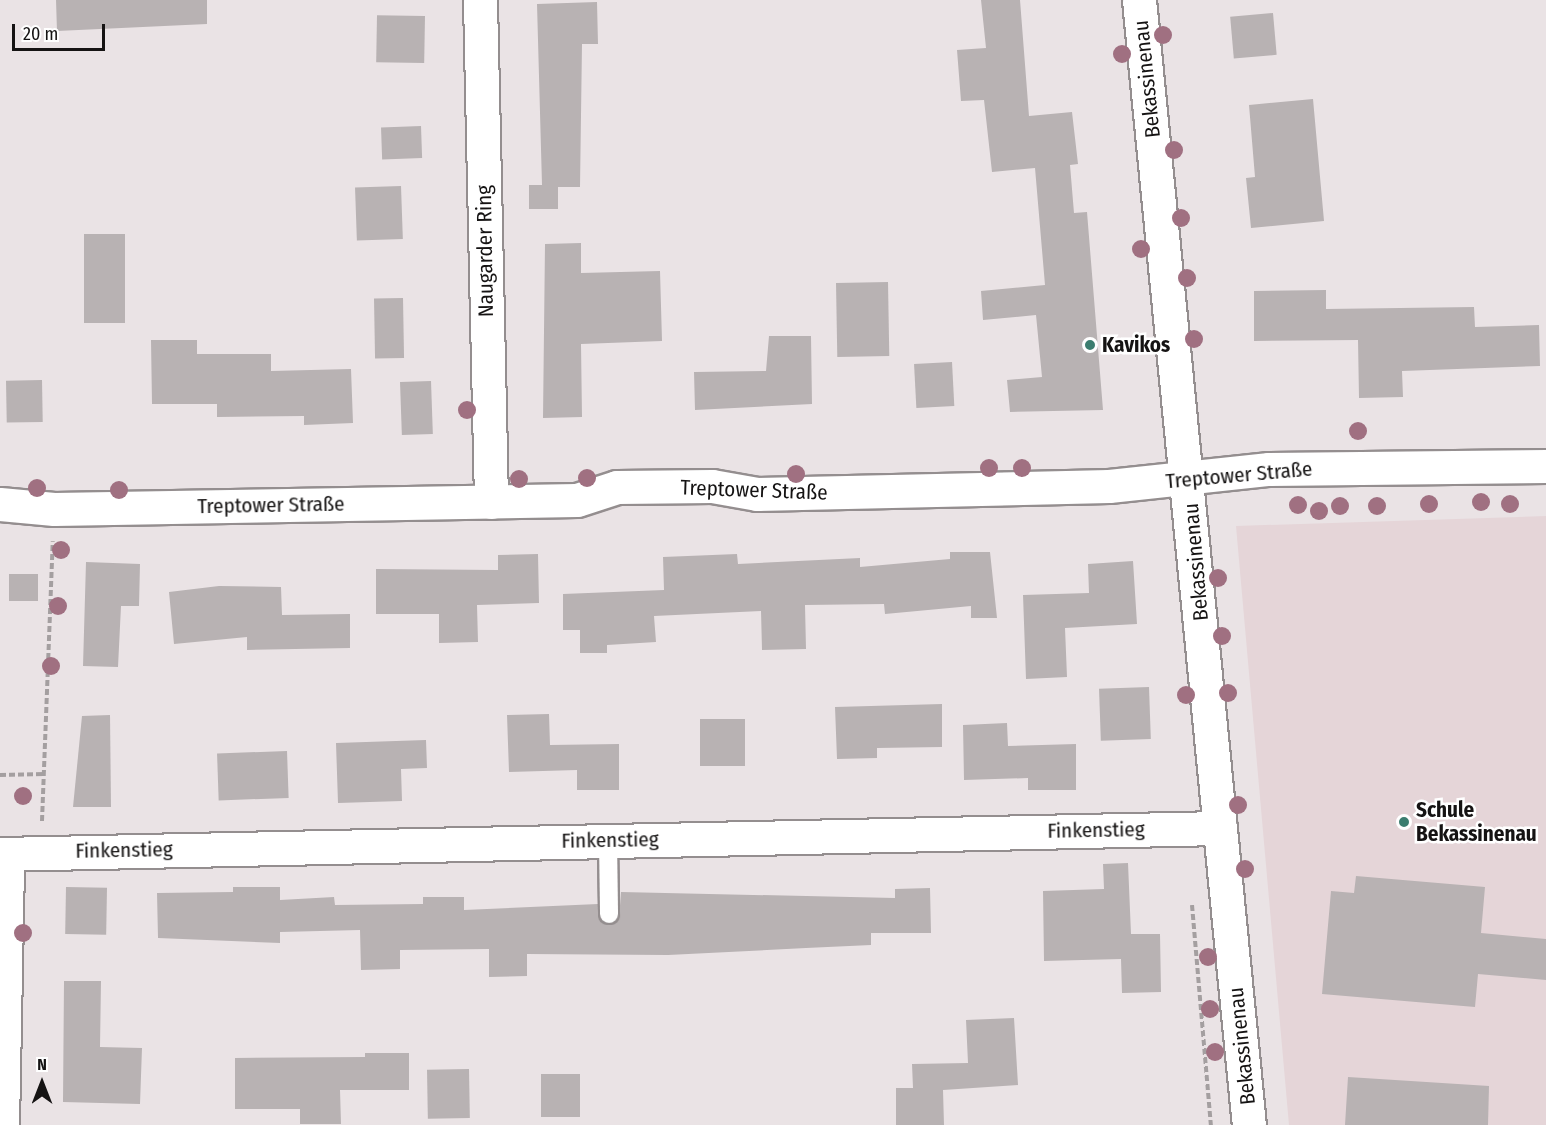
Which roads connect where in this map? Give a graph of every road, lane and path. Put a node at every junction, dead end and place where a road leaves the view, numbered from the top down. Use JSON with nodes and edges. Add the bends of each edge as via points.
{"nodes":[{"id":1,"x":480,"y":0,"type":"edge"},
{"id":2,"x":1139,"y":0,"type":"edge"},
{"id":3,"x":1546,"y":466,"type":"edge"},
{"id":4,"x":1188,"y":479,"type":"junction"},
{"id":5,"x":491,"y":502,"type":"junction"},
{"id":6,"x":0,"y":504,"type":"edge"},
{"id":7,"x":54,"y":509,"type":"junction"},
{"id":8,"x":45,"y":774,"type":"junction"},
{"id":9,"x":0,"y":776,"type":"edge"},
{"id":10,"x":1220,"y":828,"type":"junction"},
{"id":11,"x":608,"y":840,"type":"junction"},
{"id":12,"x":40,"y":852,"type":"junction"},
{"id":13,"x":4,"y":854,"type":"edge"},
{"id":14,"x":609,"y":914,"type":"dead end"},
{"id":15,"x":2,"y":1125,"type":"edge"},
{"id":16,"x":1249,"y":1125,"type":"edge"}],
"edges":[{"from":1,"to":5,"type":"street","name":"Naugarder Ring"},
{"from":2,"to":4,"type":"street","name":"Bekassinenau"},
{"from":3,"to":4,"type":"street","name":"Treptower Straße","via":[[1269,469]]},
{"from":4,"to":5,"type":"street","name":"Treptower Straße","via":[[757,494],[712,486],[617,488],[577,500]]},
{"from":4,"to":10,"type":"street","name":"Bekassinenau"},
{"from":5,"to":7,"type":"street","name":"Treptower Straße"},
{"from":6,"to":7,"type":"street","name":"Treptower Straße"},
{"from":7,"to":8,"type":"path"},
{"from":8,"to":9,"type":"path"},
{"from":8,"to":12,"type":"path"},
{"from":10,"to":11,"type":"street","name":"Finkenstieg"},
{"from":10,"to":16,"type":"street","name":"Bekassinenau"},
{"from":11,"to":12,"type":"street","name":"Finkenstieg"},
{"from":11,"to":14,"type":"lane"},
{"from":12,"to":13,"type":"street","name":"Finkenstieg"},
{"from":13,"to":15,"type":"street"}]}
